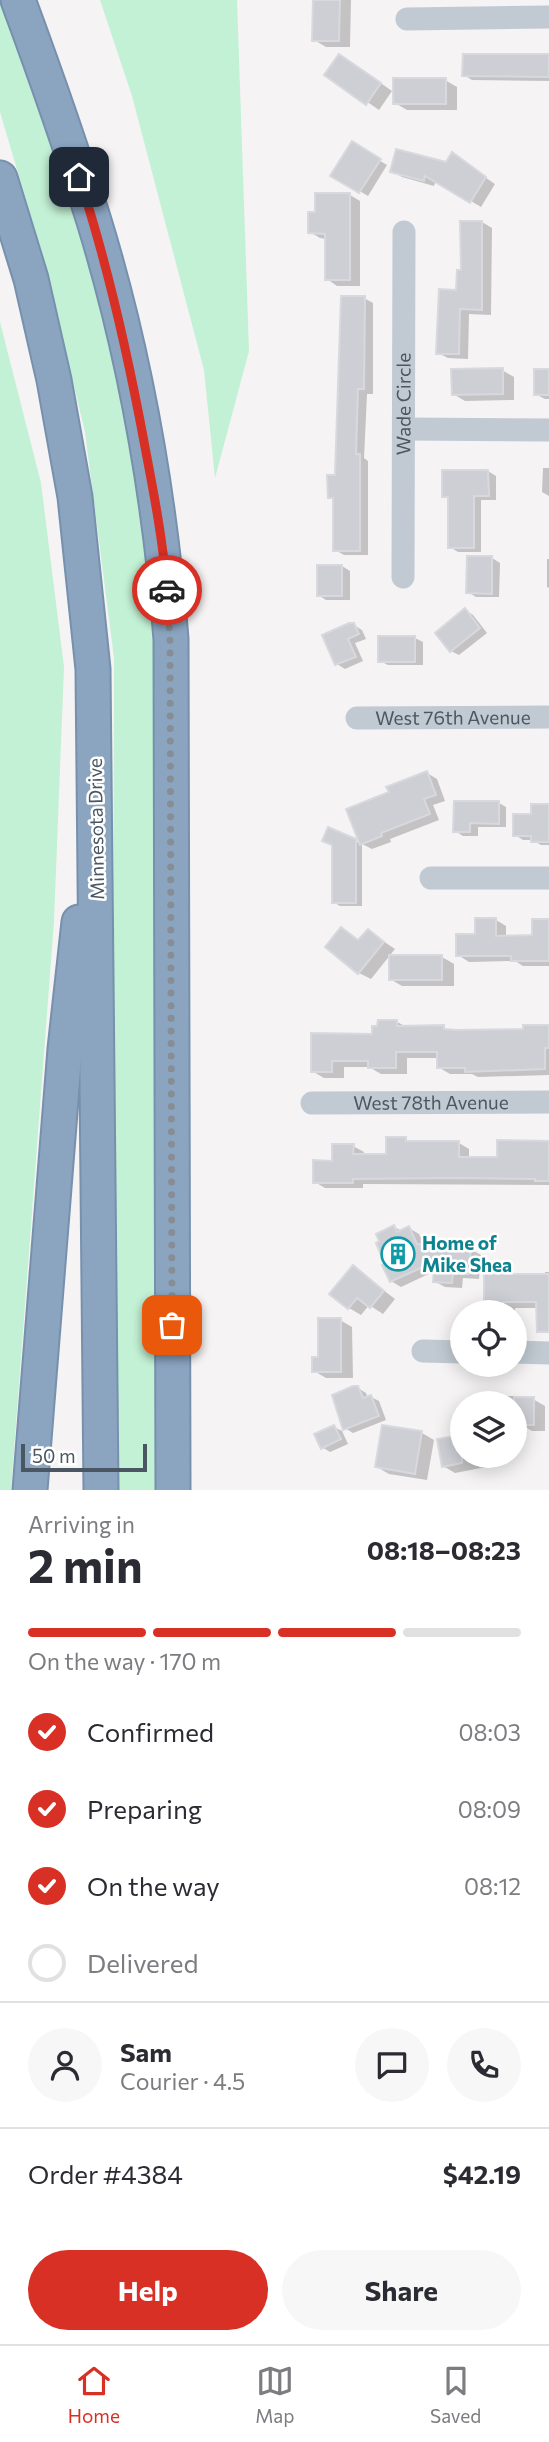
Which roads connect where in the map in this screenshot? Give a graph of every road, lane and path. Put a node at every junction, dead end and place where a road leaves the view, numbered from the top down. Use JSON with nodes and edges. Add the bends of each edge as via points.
{"nodes":[{"id":1,"x":19,"y":1,"type":"edge"},
{"id":2,"x":549,"y":17,"type":"edge"},
{"id":3,"x":407,"y":19,"type":"dead end"},
{"id":4,"x":0,"y":178,"type":"edge"},
{"id":5,"x":404,"y":232,"type":"dead end"},
{"id":6,"x":405,"y":429,"type":"junction"},
{"id":7,"x":549,"y":430,"type":"edge"},
{"id":8,"x":403,"y":577,"type":"dead end"},
{"id":9,"x":549,"y":717,"type":"edge"},
{"id":10,"x":357,"y":718,"type":"dead end"},
{"id":11,"x":96,"y":784,"type":"junction"},
{"id":12,"x":431,"y":878,"type":"dead end"},
{"id":13,"x":549,"y":878,"type":"edge"},
{"id":14,"x":549,"y":1102,"type":"edge"},
{"id":15,"x":312,"y":1103,"type":"dead end"},
{"id":16,"x":424,"y":1351,"type":"dead end"},
{"id":17,"x":450,"y":1352,"type":"edge"},
{"id":18,"x":527,"y":1352,"type":"edge"},
{"id":19,"x":549,"y":1353,"type":"edge"},
{"id":20,"x":30,"y":1490,"type":"edge"},
{"id":21,"x":101,"y":1490,"type":"edge"},
{"id":22,"x":173,"y":1490,"type":"edge"}],
"edges":[{"from":1,"to":22,"type":"highway","via":[[112,286],[165,568],[171,653]]},
{"from":2,"to":3,"type":"street"},
{"from":4,"to":11,"type":"highway","name":"Minnesota Drive","via":[[32,279],[74,486],[93,669]]},
{"from":5,"to":6,"type":"street","name":"Wade Circle"},
{"from":6,"to":7,"type":"street"},
{"from":6,"to":8,"type":"street","name":"Wade Circle"},
{"from":9,"to":10,"type":"street","name":"West 76th Avenue"},
{"from":11,"to":20,"type":"highway","via":[[65,1049]]},
{"from":11,"to":21,"type":"highway","name":"Minnesota Drive"},
{"from":12,"to":13,"type":"street"},
{"from":14,"to":15,"type":"street","name":"West 78th Avenue"},
{"from":16,"to":17,"type":"street"},
{"from":18,"to":19,"type":"street"}]}
